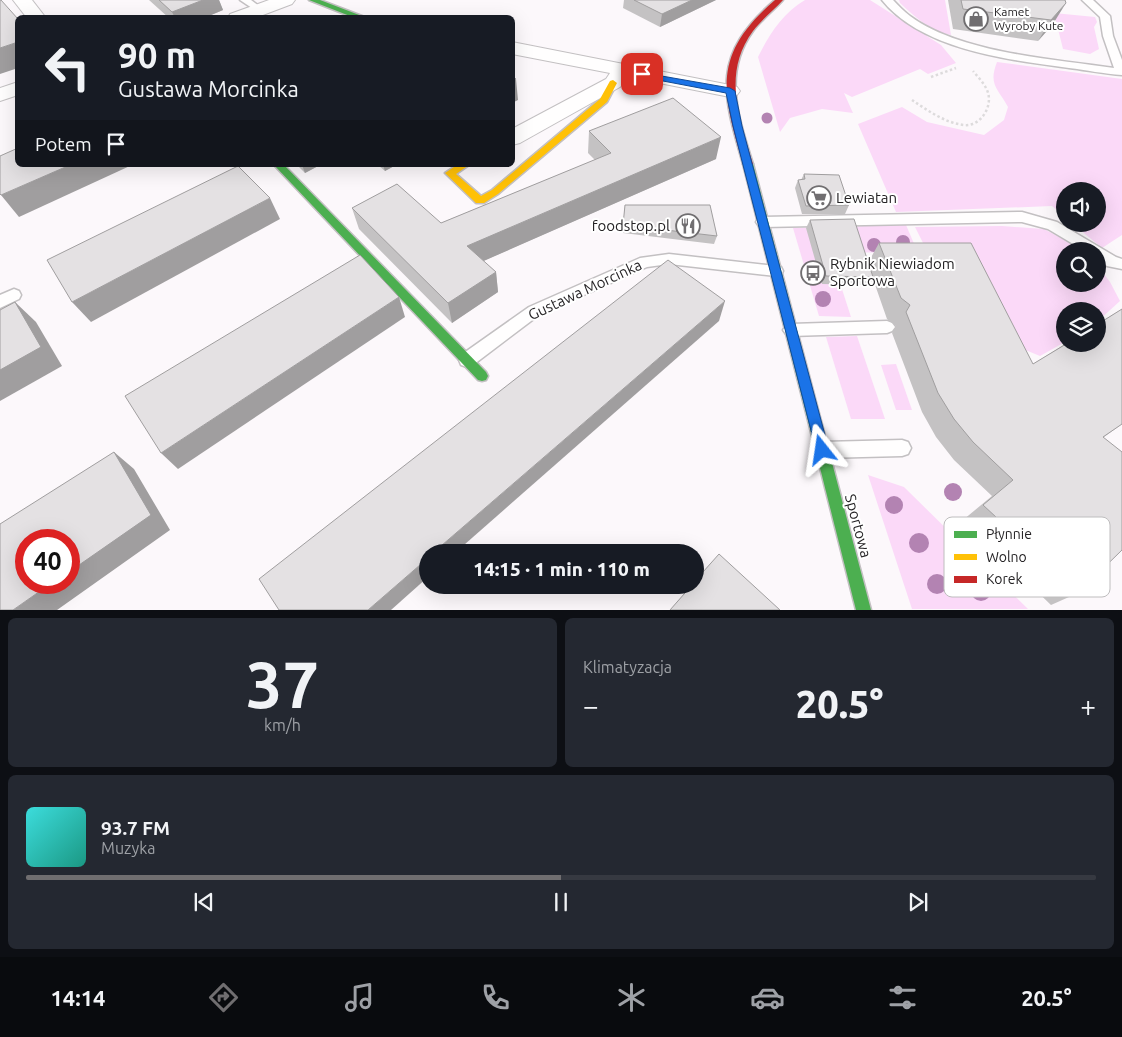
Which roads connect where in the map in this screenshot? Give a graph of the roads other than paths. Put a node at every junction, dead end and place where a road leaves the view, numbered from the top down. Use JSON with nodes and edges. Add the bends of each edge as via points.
{"nodes":[{"id":1,"x":22,"y":0,"type":"edge"},
{"id":2,"x":286,"y":0,"type":"edge"},
{"id":3,"x":313,"y":0,"type":"edge"},
{"id":4,"x":779,"y":0,"type":"edge"},
{"id":5,"x":887,"y":0,"type":"edge"},
{"id":6,"x":1087,"y":0,"type":"edge"},
{"id":7,"x":252,"y":5,"type":"edge"},
{"id":8,"x":34,"y":15,"type":"edge"},
{"id":9,"x":240,"y":15,"type":"edge"},
{"id":10,"x":356,"y":15,"type":"edge"},
{"id":11,"x":515,"y":49,"type":"edge"},
{"id":12,"x":618,"y":77,"type":"junction"},
{"id":13,"x":15,"y":89,"type":"edge"},
{"id":14,"x":730,"y":91,"type":"junction"},
{"id":15,"x":0,"y":95,"type":"edge"},
{"id":16,"x":515,"y":136,"type":"edge"},
{"id":17,"x":281,"y":167,"type":"edge"},
{"id":18,"x":460,"y":167,"type":"edge"},
{"id":19,"x":762,"y":222,"type":"junction"},
{"id":20,"x":1080,"y":242,"type":"edge"},
{"id":21,"x":1106,"y":258,"type":"edge"},
{"id":22,"x":1122,"y":264,"type":"edge"},
{"id":23,"x":776,"y":271,"type":"junction"},
{"id":24,"x":14,"y":295,"type":"dead end"},
{"id":25,"x":0,"y":302,"type":"edge"},
{"id":26,"x":886,"y":327,"type":"dead end"},
{"id":27,"x":791,"y":330,"type":"junction"},
{"id":28,"x":467,"y":360,"type":"junction"},
{"id":29,"x":482,"y":376,"type":"dead end"},
{"id":30,"x":902,"y":448,"type":"dead end"},
{"id":31,"x":822,"y":450,"type":"junction"},
{"id":32,"x":864,"y":610,"type":"edge"}],
"edges":[{"from":1,"to":8,"type":"street"},
{"from":2,"to":7,"type":"street"},
{"from":3,"to":10,"type":"street"},
{"from":4,"to":14,"type":"street","name":"Sportowa","via":[[758,18],[744,38],[733,62]]},
{"from":5,"to":6,"type":"lane","via":[[896,11],[939,37],[994,53],[1121,72],[1108,36],[1105,16]]},
{"from":7,"to":9,"type":"street"},
{"from":11,"to":12,"type":"street"},
{"from":12,"to":14,"type":"street"},
{"from":12,"to":16,"type":"street"},
{"from":12,"to":18,"type":"street","via":[[604,100],[496,192],[480,201],[450,173]]},
{"from":13,"to":15,"type":"street"},
{"from":14,"to":19,"type":"street","name":"Sportowa"},
{"from":17,"to":28,"type":"street"},
{"from":19,"to":20,"type":"lane","via":[[1022,217],[1052,225]]},
{"from":19,"to":23,"type":"street","name":"Sportowa"},
{"from":21,"to":22,"type":"lane"},
{"from":23,"to":27,"type":"street","name":"Sportowa"},
{"from":23,"to":28,"type":"lane","name":"Gustawa Morcinka","via":[[669,258],[645,262],[534,311]]},
{"from":24,"to":25,"type":"lane"},
{"from":26,"to":27,"type":"lane"},
{"from":27,"to":31,"type":"street","name":"Sportowa"},
{"from":28,"to":29,"type":"street"},
{"from":30,"to":31,"type":"lane"},
{"from":31,"to":32,"type":"street","name":"Sportowa"}]}
